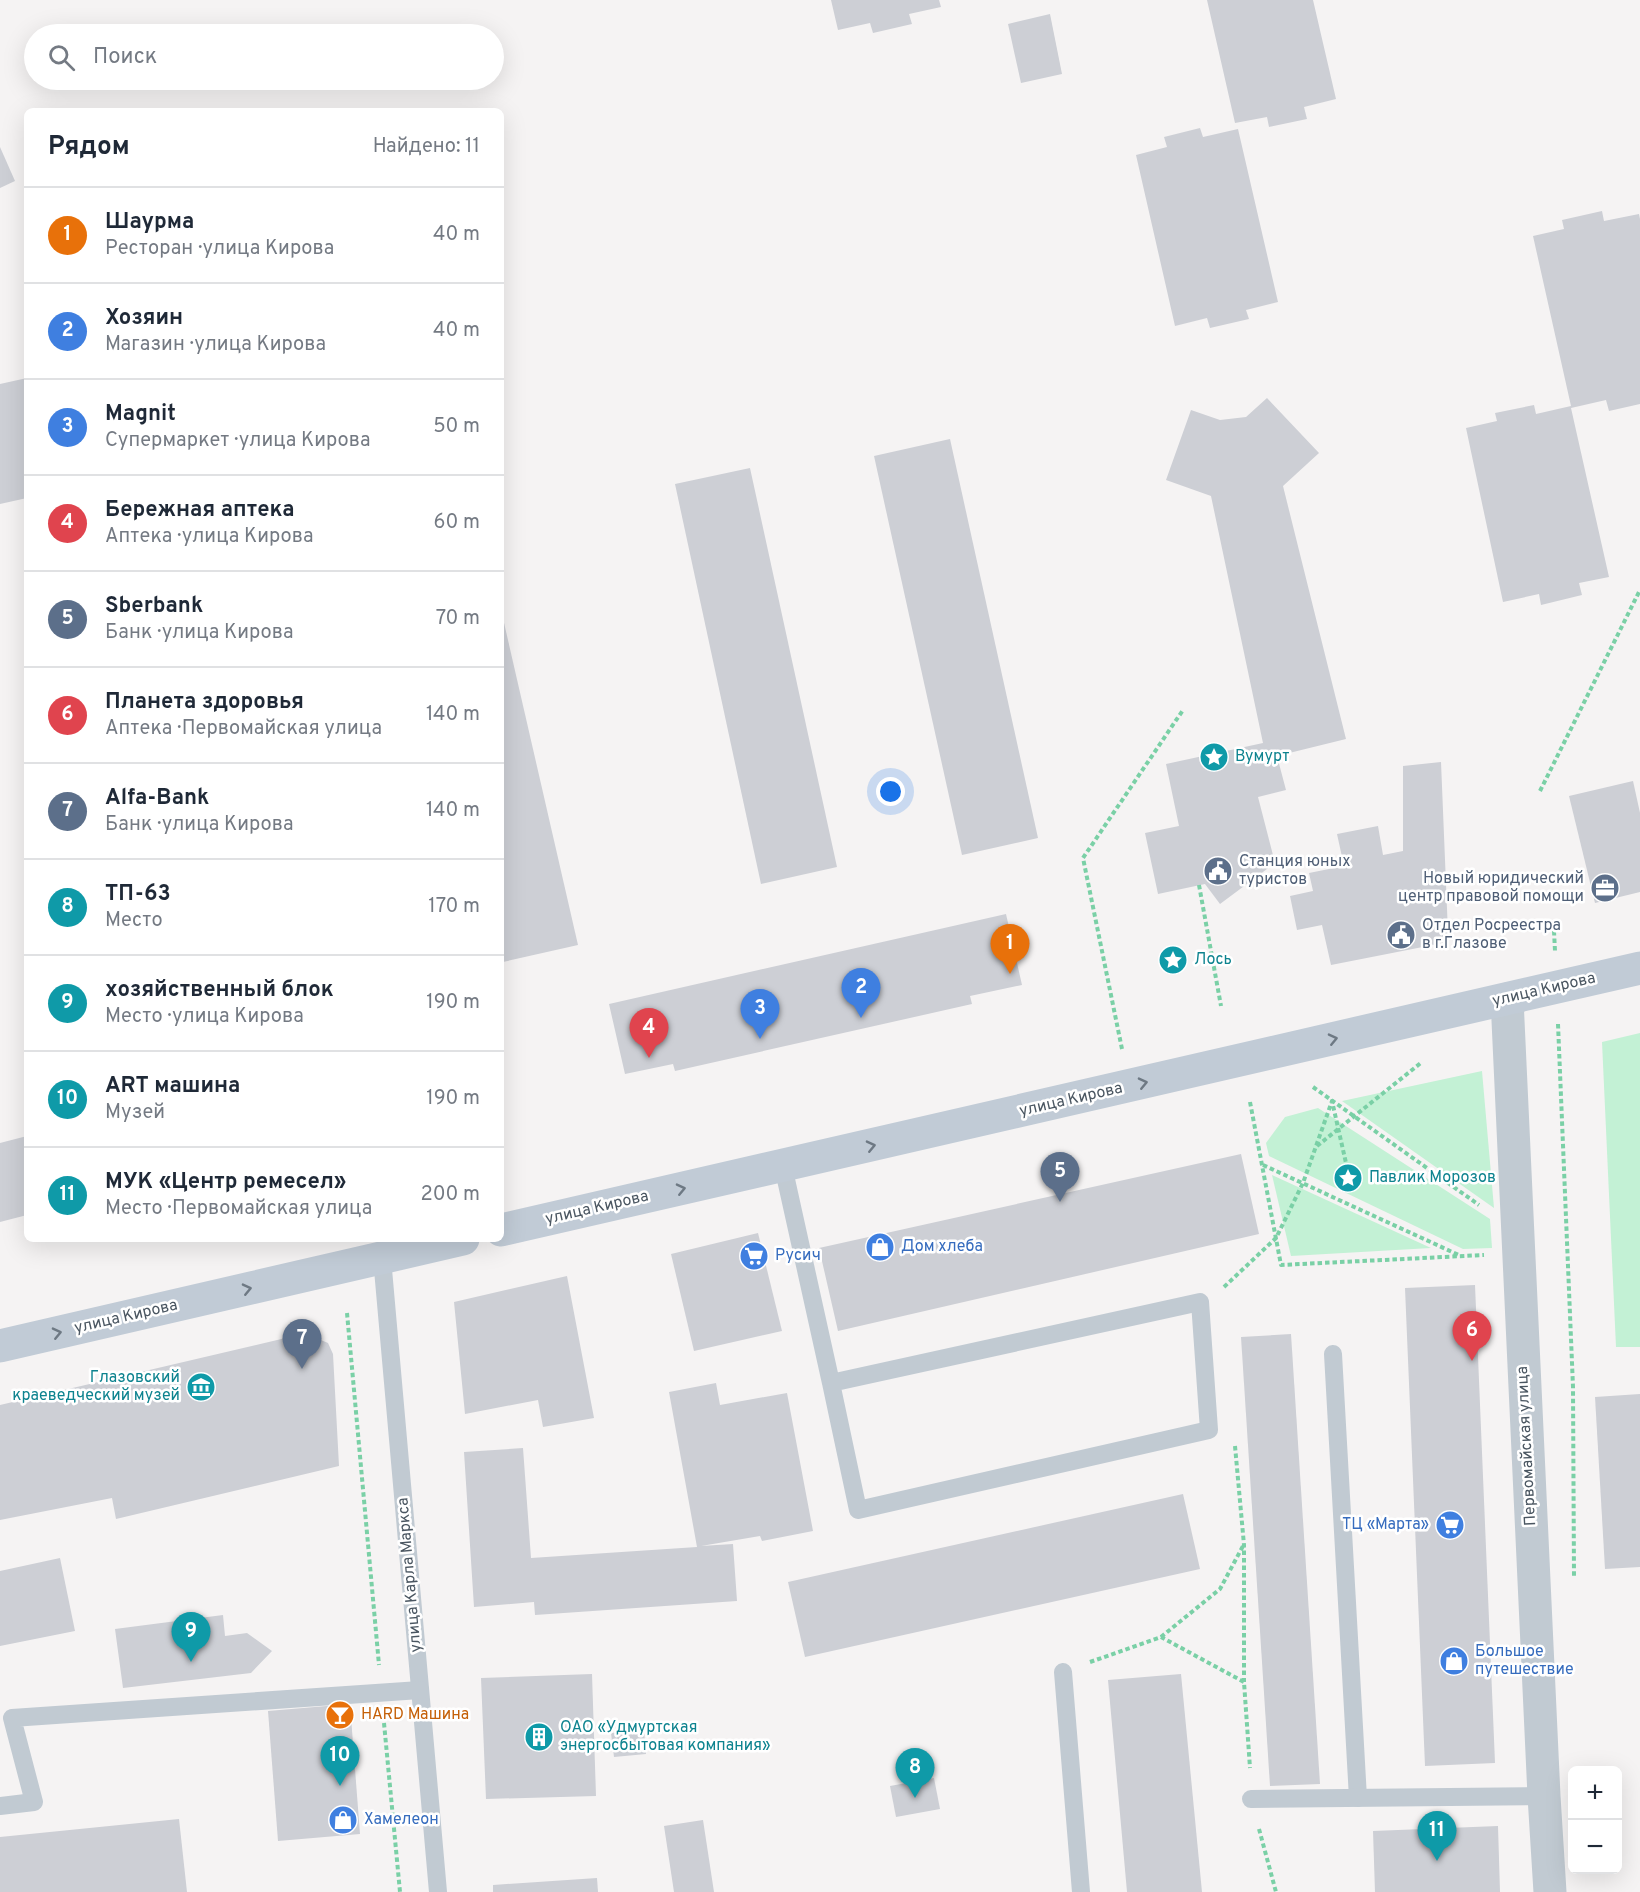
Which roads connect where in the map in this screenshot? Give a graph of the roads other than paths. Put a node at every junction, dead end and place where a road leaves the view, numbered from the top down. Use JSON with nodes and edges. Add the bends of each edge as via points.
{"nodes":[{"id":1,"x":1640,"y":968,"type":"edge"},
{"id":2,"x":1507,"y":999,"type":"junction"},
{"id":3,"x":783,"y":1166,"type":"junction"},
{"id":4,"x":504,"y":1229,"type":"edge"},
{"id":5,"x":450,"y":1242,"type":"edge"},
{"id":6,"x":382,"y":1258,"type":"junction"},
{"id":7,"x":0,"y":1346,"type":"edge"},
{"id":8,"x":1333,"y":1354,"type":"dead end"},
{"id":9,"x":831,"y":1383,"type":"junction"},
{"id":10,"x":1063,"y":1672,"type":"road end"},
{"id":11,"x":420,"y":1690,"type":"junction"},
{"id":12,"x":1544,"y":1796,"type":"junction"},
{"id":13,"x":1358,"y":1798,"type":"junction"},
{"id":14,"x":1251,"y":1800,"type":"road end"},
{"id":15,"x":0,"y":1806,"type":"edge"},
{"id":16,"x":438,"y":1892,"type":"edge"},
{"id":17,"x":1081,"y":1892,"type":"edge"},
{"id":18,"x":1550,"y":1892,"type":"edge"}],
"edges":[{"from":1,"to":2,"type":"main road","name":"улица Кирова"},
{"from":3,"to":2,"type":"main road","name":"улица Кирова","one_way":true},
{"from":2,"to":12,"type":"street","name":"Первомайская улица"},
{"from":4,"to":3,"type":"main road","name":"улица Кирова","one_way":true},
{"from":3,"to":9,"type":"lane"},
{"from":5,"to":6,"type":"main road","name":"улица Кирова"},
{"from":7,"to":6,"type":"main road","name":"улица Кирова","one_way":true},
{"from":6,"to":11,"type":"lane","name":"улица Карла Маркса"},
{"from":8,"to":13,"type":"lane"},
{"from":9,"to":9,"type":"lane","via":[[858,1510],[1209,1430],[1200,1302]]},
{"from":10,"to":17,"type":"lane"},
{"from":11,"to":15,"type":"lane","via":[[12,1718],[34,1802]]},
{"from":11,"to":16,"type":"lane","name":"улица Карла Маркса"},
{"from":12,"to":13,"type":"lane"},
{"from":12,"to":18,"type":"street","name":"Первомайская улица"},
{"from":13,"to":14,"type":"lane"}]}
